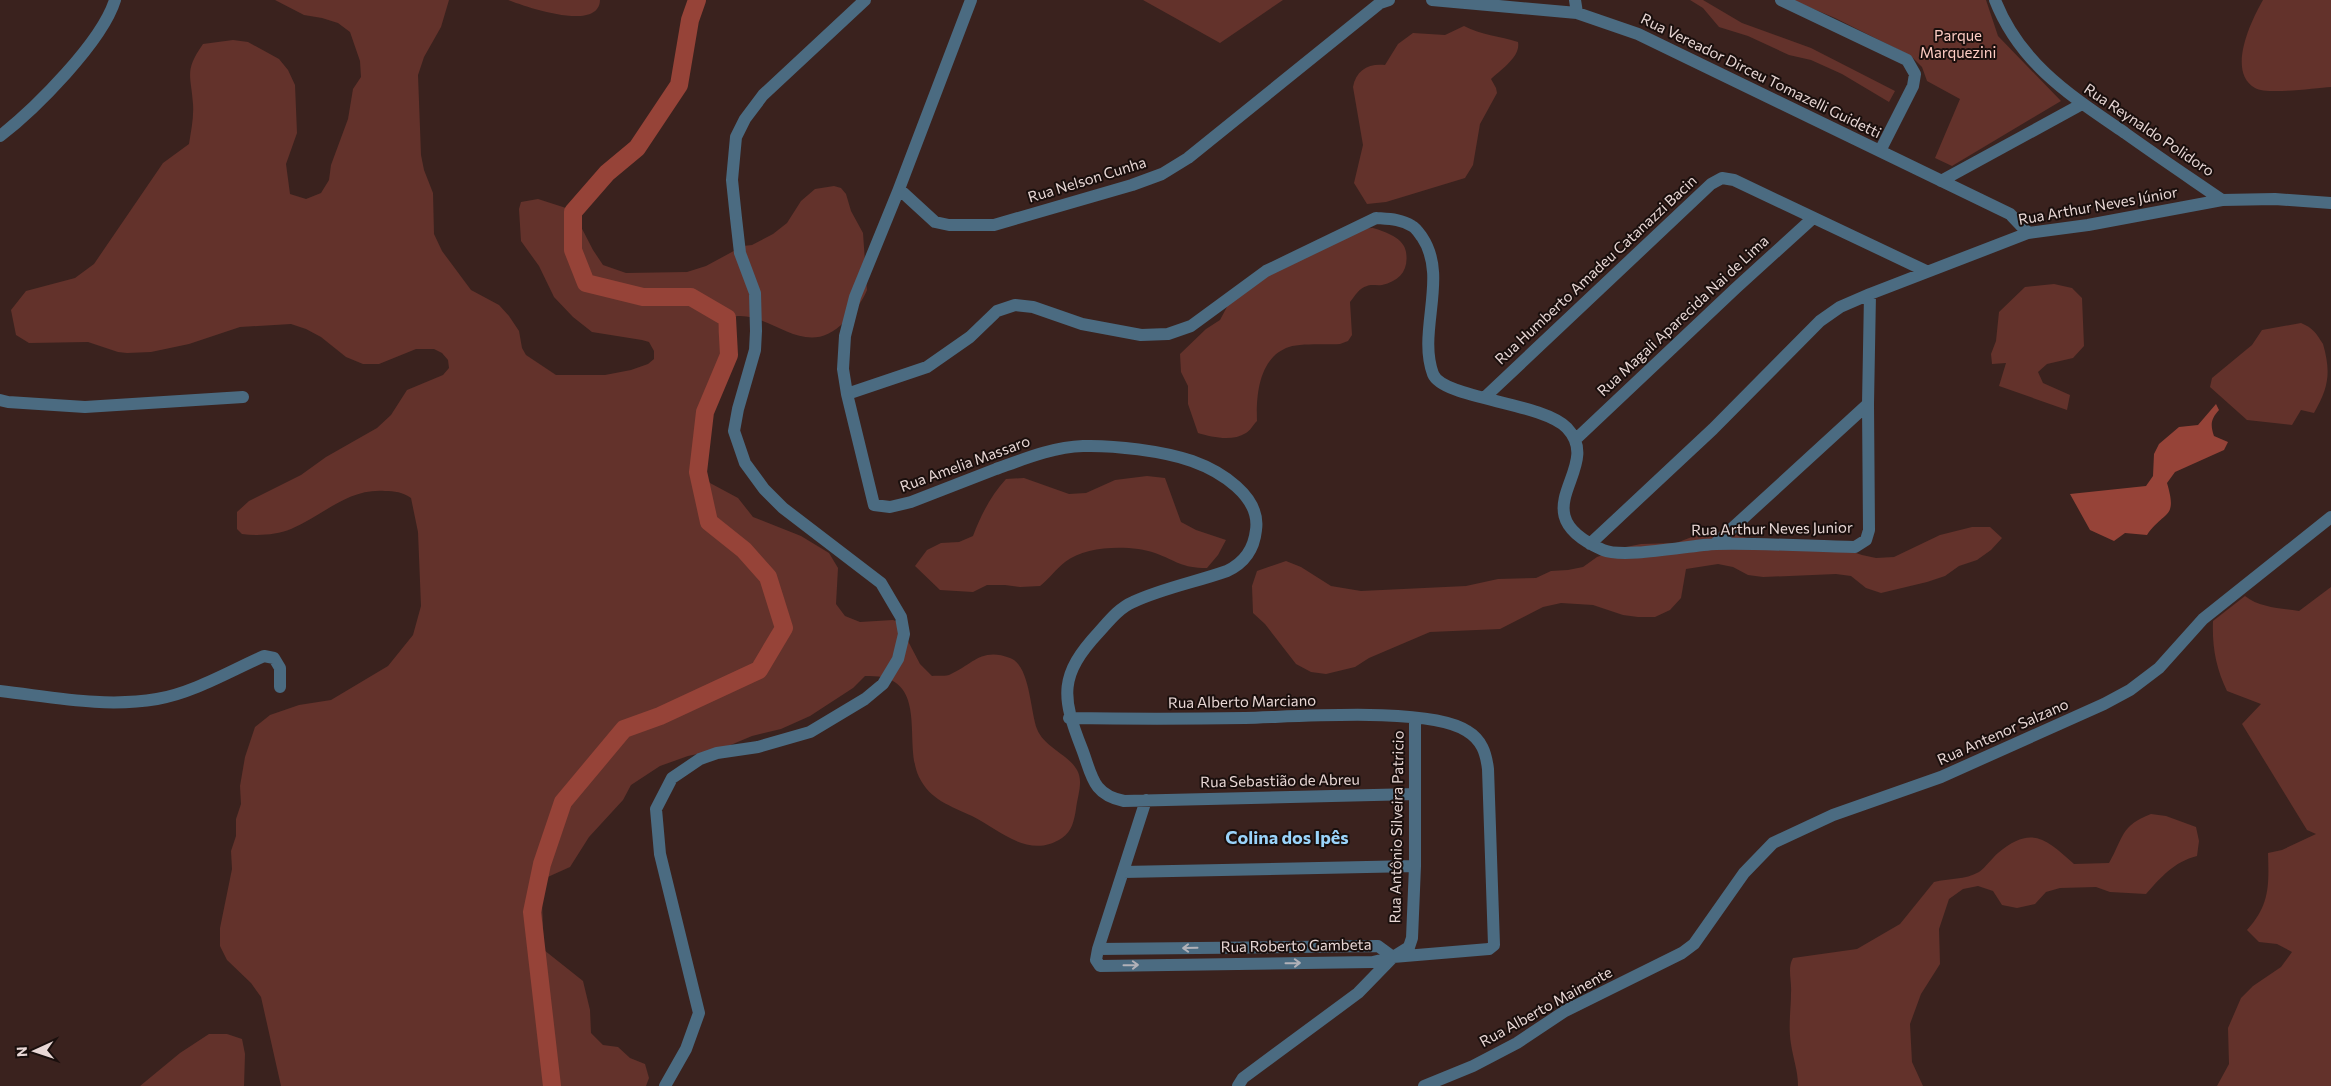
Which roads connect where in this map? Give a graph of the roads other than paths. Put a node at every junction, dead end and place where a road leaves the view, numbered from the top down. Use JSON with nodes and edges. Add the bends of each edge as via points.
{"nodes":[{"id":1,"x":116,"y":0,"type":"edge"},
{"id":2,"x":865,"y":0,"type":"edge"},
{"id":3,"x":971,"y":0,"type":"edge"},
{"id":4,"x":1388,"y":0,"type":"edge"},
{"id":5,"x":1432,"y":0,"type":"edge"},
{"id":6,"x":1575,"y":0,"type":"edge"},
{"id":7,"x":1781,"y":0,"type":"edge"},
{"id":8,"x":1995,"y":0,"type":"edge"},
{"id":9,"x":1577,"y":13,"type":"junction"},
{"id":10,"x":2082,"y":104,"type":"junction"},
{"id":11,"x":0,"y":136,"type":"edge"},
{"id":12,"x":1880,"y":151,"type":"junction"},
{"id":13,"x":1941,"y":181,"type":"junction"},
{"id":14,"x":899,"y":189,"type":"junction"},
{"id":15,"x":2222,"y":200,"type":"junction"},
{"id":16,"x":2331,"y":203,"type":"edge"},
{"id":17,"x":1813,"y":218,"type":"junction"},
{"id":18,"x":2028,"y":233,"type":"junction"},
{"id":19,"x":1926,"y":270,"type":"junction"},
{"id":20,"x":1870,"y":294,"type":"junction"},
{"id":21,"x":846,"y":394,"type":"junction"},
{"id":22,"x":243,"y":397,"type":"dead end"},
{"id":23,"x":1484,"y":398,"type":"junction"},
{"id":24,"x":0,"y":400,"type":"edge"},
{"id":25,"x":1868,"y":404,"type":"junction"},
{"id":26,"x":1576,"y":439,"type":"junction"},
{"id":27,"x":2331,"y":517,"type":"edge"},
{"id":28,"x":1590,"y":544,"type":"junction"},
{"id":29,"x":1715,"y":544,"type":"junction"},
{"id":30,"x":280,"y":687,"type":"dead end"},
{"id":31,"x":0,"y":691,"type":"edge"},
{"id":32,"x":1069,"y":718,"type":"junction"},
{"id":33,"x":1415,"y":718,"type":"junction"},
{"id":34,"x":1414,"y":794,"type":"junction"},
{"id":35,"x":1146,"y":800,"type":"junction"},
{"id":36,"x":1415,"y":866,"type":"junction"},
{"id":37,"x":1123,"y":872,"type":"junction"},
{"id":38,"x":1682,"y":952,"type":"joint"},
{"id":39,"x":1393,"y":957,"type":"junction"},
{"id":40,"x":665,"y":1086,"type":"edge"},
{"id":41,"x":1238,"y":1086,"type":"edge"},
{"id":42,"x":1424,"y":1086,"type":"edge"}],
"edges":[{"from":1,"to":11,"type":"street","via":[[110,16],[64,75]]},
{"from":2,"to":40,"type":"street","via":[[763,95],[736,137],[732,180],[740,253],[755,293],[756,331],[755,350],[734,432],[745,463],[764,489],[783,508],[880,583],[901,617],[904,634],[898,660],[883,684],[865,699],[810,732],[758,747],[717,753],[700,759],[672,778],[656,809],[657,832],[700,1014],[686,1049]]},
{"from":3,"to":14,"type":"street","name":"Rua Amelia Massaro"},
{"from":4,"to":14,"type":"street","name":"Rua Nelson Cunha","via":[[1380,3],[1188,158],[1162,174],[994,225],[949,226],[936,222]]},
{"from":5,"to":9,"type":"street","name":"Rua Vereador Dirceu Tomazelli Guidetti"},
{"from":6,"to":9,"type":"street"},
{"from":7,"to":12,"type":"street","via":[[1907,60],[1915,74],[1913,86]]},
{"from":8,"to":10,"type":"street","name":"Rua Reynaldo Polidoro","via":[[2004,22],[2030,59]]},
{"from":9,"to":12,"type":"street","name":"Rua Vereador Dirceu Tomazelli Guidetti","via":[[1638,34]]},
{"from":10,"to":13,"type":"street"},
{"from":10,"to":15,"type":"street","name":"Rua Reynaldo Polidoro"},
{"from":12,"to":13,"type":"street","name":"Rua Vereador Dirceu Tomazelli Guidetti"},
{"from":13,"to":18,"type":"street","name":"Rua Vereador Dirceu Tomazelli Guidetti","via":[[2010,214]]},
{"from":14,"to":21,"type":"street","name":"Rua Amelia Massaro","via":[[855,297],[845,336],[843,369]]},
{"from":15,"to":16,"type":"street"},
{"from":15,"to":18,"type":"street","name":"Rua Arthur Neves Júnior"},
{"from":17,"to":19,"type":"street","name":"Rua Humberto Amadeu Catanazzi Bacin"},
{"from":17,"to":23,"type":"street","name":"Rua Humberto Amadeu Catanazzi Bacin","via":[[1734,180],[1722,178],[1711,184]]},
{"from":17,"to":26,"type":"street","name":"Rua Magali Aparecida Nai de Lima"},
{"from":18,"to":19,"type":"street","name":"Rua Arthur Neves Júnior"},
{"from":19,"to":20,"type":"street","name":"Rua Arthur Neves Júnior"},
{"from":20,"to":25,"type":"street","name":"Rua Arthur Neves Junior"},
{"from":20,"to":28,"type":"street","name":"Rua Arthur Neves Júnior","via":[[1840,307],[1820,321],[1713,429]]},
{"from":21,"to":23,"type":"street","via":[[927,367],[970,337],[997,311],[1015,305],[1141,336],[1168,334],[1191,326],[1266,271],[1376,218],[1395,219],[1414,226],[1427,244],[1433,270],[1429,356],[1434,376],[1447,387]]},
{"from":21,"to":32,"type":"street","name":"Rua Amelia Massaro","via":[[874,506],[890,507],[911,502],[1055,449],[1084,446],[1134,449],[1191,460],[1242,491],[1255,508],[1256,534],[1240,565],[1132,603],[1112,617],[1086,646],[1072,666],[1067,686]]},
{"from":22,"to":24,"type":"street","via":[[84,407]]},
{"from":23,"to":26,"type":"street","via":[[1540,412],[1566,427]]},
{"from":25,"to":29,"type":"street"},
{"from":25,"to":29,"type":"street","name":"Rua Arthur Neves Junior","via":[[1869,530],[1866,540],[1855,547]]},
{"from":26,"to":28,"type":"street","name":"Rua Arthur Neves Junior","via":[[1578,459],[1564,495],[1564,514],[1571,530]]},
{"from":27,"to":38,"type":"street","name":"Rua Antenor Salzano","via":[[2203,619],[2159,668],[2130,690],[1941,777],[1833,815],[1773,843],[1744,873],[1694,944]]},
{"from":28,"to":29,"type":"street","name":"Rua Arthur Neves Junior","via":[[1606,551],[1627,553]]},
{"from":30,"to":31,"type":"street","via":[[280,668],[274,658],[264,656],[185,691],[158,699],[109,703]]},
{"from":32,"to":33,"type":"street","name":"Rua Alberto Marciano"},
{"from":32,"to":35,"type":"street","name":"Rua Sebastião de Abreu","via":[[1098,788],[1109,798]]},
{"from":33,"to":34,"type":"street","name":"Rua Antônio Silveira Patricio"},
{"from":33,"to":39,"type":"street","name":"Rua Alberto Marciano","via":[[1466,730],[1486,751],[1496,942],[1489,949]]},
{"from":34,"to":35,"type":"street","name":"Rua Sebastião de Abreu"},
{"from":34,"to":36,"type":"street","name":"Rua Antônio Silveira Patricio"},
{"from":35,"to":37,"type":"street"},
{"from":36,"to":37,"type":"street"},
{"from":36,"to":39,"type":"street","name":"Rua Antônio Silveira Patricio","via":[[1412,938],[1409,948]]},
{"from":37,"to":39,"type":"street","name":"Rua Roberto Gambeta","via":[[1098,949],[1378,946]]},
{"from":38,"to":42,"type":"street","name":"Rua Alberto Mainente","via":[[1565,1011],[1517,1043],[1473,1066]]},
{"from":39,"to":41,"type":"street","name":"Rua Antônio Silveira Patricio","via":[[1358,993],[1243,1078]]}]}
